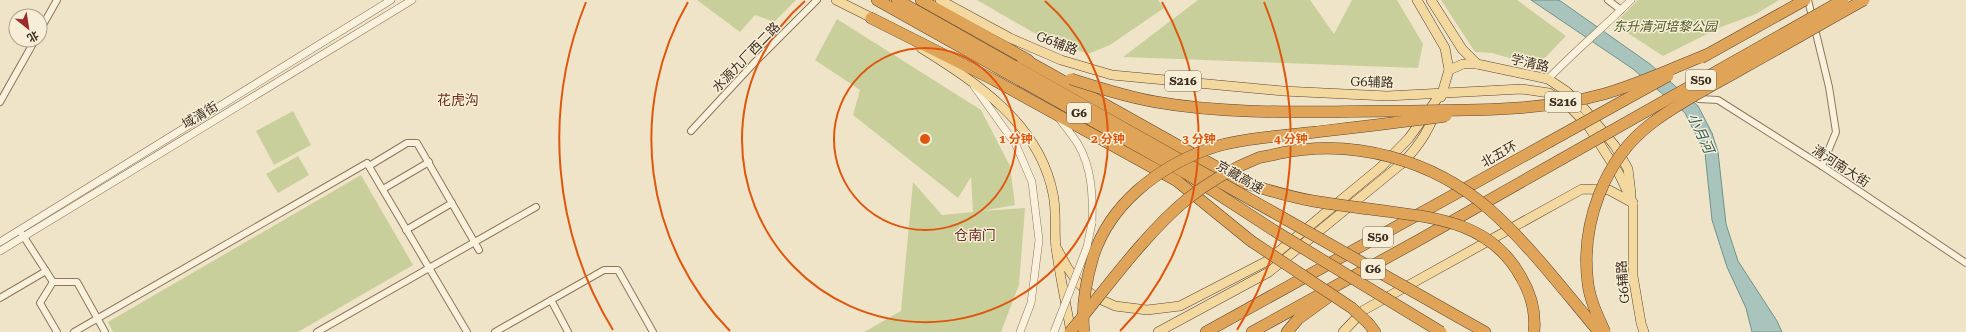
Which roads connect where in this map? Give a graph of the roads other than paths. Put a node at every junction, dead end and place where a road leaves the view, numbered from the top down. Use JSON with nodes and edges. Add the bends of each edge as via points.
{"nodes":[{"id":1,"x":57,"y":0,"type":"edge"},
{"id":2,"x":391,"y":0,"type":"edge"},
{"id":3,"x":412,"y":0,"type":"edge"},
{"id":4,"x":817,"y":0,"type":"edge"},
{"id":5,"x":836,"y":0,"type":"edge"},
{"id":6,"x":877,"y":0,"type":"edge"},
{"id":7,"x":897,"y":0,"type":"edge"},
{"id":8,"x":921,"y":0,"type":"edge"},
{"id":9,"x":940,"y":0,"type":"edge"},
{"id":10,"x":1417,"y":0,"type":"edge"},
{"id":11,"x":1431,"y":0,"type":"edge"},
{"id":12,"x":1608,"y":0,"type":"edge"},
{"id":13,"x":1631,"y":0,"type":"edge"},
{"id":14,"x":1806,"y":0,"type":"edge"},
{"id":15,"x":1843,"y":0,"type":"edge"},
{"id":16,"x":1864,"y":0,"type":"edge"},
{"id":17,"x":1621,"y":10,"type":"junction"},
{"id":18,"x":48,"y":16,"type":"edge"},
{"id":19,"x":871,"y":18,"type":"junction"},
{"id":20,"x":30,"y":48,"type":"edge"},
{"id":21,"x":1708,"y":54,"type":"junction"},
{"id":22,"x":1022,"y":58,"type":"junction"},
{"id":23,"x":1478,"y":64,"type":"junction"},
{"id":24,"x":1449,"y":70,"type":"junction"},
{"id":25,"x":967,"y":77,"type":"junction"},
{"id":26,"x":1548,"y":79,"type":"junction"},
{"id":27,"x":1442,"y":92,"type":"junction"},
{"id":28,"x":1699,"y":99,"type":"dead end"},
{"id":29,"x":0,"y":102,"type":"edge"},
{"id":30,"x":1494,"y":110,"type":"junction"},
{"id":31,"x":1058,"y":116,"type":"junction"},
{"id":32,"x":691,"y":132,"type":"dead end"},
{"id":33,"x":428,"y":162,"type":"junction"},
{"id":34,"x":369,"y":166,"type":"junction"},
{"id":35,"x":1822,"y":166,"type":"junction"},
{"id":36,"x":383,"y":189,"type":"junction"},
{"id":37,"x":452,"y":203,"type":"junction"},
{"id":38,"x":1633,"y":203,"type":"junction"},
{"id":39,"x":536,"y":207,"type":"dead end"},
{"id":40,"x":19,"y":229,"type":"junction"},
{"id":41,"x":406,"y":230,"type":"junction"},
{"id":42,"x":24,"y":236,"type":"junction"},
{"id":43,"x":1419,"y":240,"type":"junction"},
{"id":44,"x":0,"y":242,"type":"edge"},
{"id":45,"x":475,"y":242,"type":"junction"},
{"id":46,"x":1056,"y":247,"type":"junction"},
{"id":47,"x":479,"y":250,"type":"dead end"},
{"id":48,"x":0,"y":251,"type":"edge"},
{"id":49,"x":1966,"y":263,"type":"edge"},
{"id":50,"x":429,"y":268,"type":"junction"},
{"id":51,"x":46,"y":271,"type":"junction"},
{"id":52,"x":53,"y":282,"type":"junction"},
{"id":53,"x":0,"y":298,"type":"edge"},
{"id":54,"x":551,"y":300,"type":"junction"},
{"id":55,"x":98,"y":318,"type":"junction"},
{"id":56,"x":1372,"y":328,"type":"edge"},
{"id":57,"x":57,"y":332,"type":"edge"},
{"id":58,"x":74,"y":332,"type":"edge"},
{"id":59,"x":105,"y":332,"type":"edge"},
{"id":60,"x":317,"y":332,"type":"edge"},
{"id":61,"x":467,"y":332,"type":"edge"},
{"id":62,"x":495,"y":332,"type":"edge"},
{"id":63,"x":568,"y":332,"type":"edge"},
{"id":64,"x":653,"y":332,"type":"edge"},
{"id":65,"x":1020,"y":332,"type":"edge"},
{"id":66,"x":1054,"y":332,"type":"edge"},
{"id":67,"x":1071,"y":332,"type":"edge"},
{"id":68,"x":1084,"y":332,"type":"edge"},
{"id":69,"x":1158,"y":332,"type":"edge"},
{"id":70,"x":1206,"y":332,"type":"edge"},
{"id":71,"x":1252,"y":332,"type":"edge"},
{"id":72,"x":1286,"y":332,"type":"edge"},
{"id":73,"x":1343,"y":332,"type":"edge"},
{"id":74,"x":1441,"y":332,"type":"edge"},
{"id":75,"x":1485,"y":332,"type":"edge"},
{"id":76,"x":1534,"y":332,"type":"edge"},
{"id":77,"x":1599,"y":332,"type":"edge"},
{"id":78,"x":1605,"y":332,"type":"edge"},
{"id":79,"x":1644,"y":332,"type":"edge"}],
"edges":[{"from":1,"to":18,"type":"street"},
{"from":2,"to":40,"type":"street","name":"域清街"},
{"from":3,"to":42,"type":"street","name":"域清街"},
{"from":4,"to":32,"type":"street","name":"水源九厂西二路","via":[[755,62]]},
{"from":5,"to":19,"type":"main road"},
{"from":6,"to":74,"type":"highway","name":"京藏高速","number":"G6","bridge":true,"via":[[1187,174],[1278,233]]},
{"from":7,"to":75,"type":"highway","name":"京藏高速","number":"G6","bridge":true},
{"from":8,"to":22,"type":"highway"},
{"from":9,"to":27,"type":"main road","name":"G6辅路","number":"S216","via":[[1016,41],[1061,60],[1112,75],[1283,91],[1387,96]]},
{"from":10,"to":24,"type":"main road","via":[[1445,48]]},
{"from":11,"to":23,"type":"main road","via":[[1462,49]]},
{"from":12,"to":17,"type":"street"},
{"from":13,"to":17,"type":"street"},
{"from":14,"to":21,"type":"highway","name":"北五环","number":"S50","bridge":true},
{"from":14,"to":35,"type":"street","via":[[1829,87],[1836,132]]},
{"from":15,"to":43,"type":"highway","number":"S50","bridge":true},
{"from":16,"to":78,"type":"highway","bridge":true,"via":[[1684,102],[1651,123],[1629,145],[1607,177],[1594,204],[1585,250],[1588,285]]},
{"from":17,"to":26,"type":"street"},
{"from":19,"to":25,"type":"main road"},
{"from":19,"to":31,"type":"highway","via":[[994,80]]},
{"from":20,"to":29,"type":"street"},
{"from":21,"to":30,"type":"highway","bridge":true,"via":[[1603,94],[1555,104]]},
{"from":21,"to":70,"type":"highway","name":"北五环","number":"S50","bridge":true},
{"from":22,"to":30,"type":"highway","bridge":true,"via":[[1071,79],[1115,93],[1194,107],[1318,111]]},
{"from":22,"to":76,"type":"highway","bridge":true,"via":[[1245,183],[1311,200],[1422,215],[1451,222],[1478,233],[1513,262],[1532,300]]},
{"from":23,"to":24,"type":"main road","via":[[1463,64]]},
{"from":23,"to":26,"type":"main road","name":"学清路"},
{"from":24,"to":27,"type":"main road"},
{"from":25,"to":46,"type":"main road","via":[[998,101],[1033,143],[1053,194]]},
{"from":25,"to":65,"type":"street","via":[[1016,145],[1032,182],[1039,240],[1031,303]]},
{"from":26,"to":38,"type":"main road","name":"学清路","via":[[1583,107],[1615,146],[1628,169]]},
{"from":27,"to":38,"type":"main road","name":"G6辅路","number":"S216","via":[[1522,89],[1549,93],[1571,108],[1589,127],[1619,174]]},
{"from":27,"to":46,"type":"main road","via":[[1409,138],[1381,167],[1267,261],[1180,306],[1147,310],[1115,306],[1095,297],[1078,283]]},
{"from":27,"to":69,"type":"main road","via":[[1429,130],[1400,165],[1269,272]]},
{"from":28,"to":35,"type":"street","name":"清河南大街","via":[[1718,100]]},
{"from":30,"to":68,"type":"highway","bridge":true,"via":[[1250,140],[1209,149],[1170,167],[1143,185],[1125,202],[1097,244],[1088,272],[1084,297]]},
{"from":31,"to":56,"type":"highway","bridge":true,"via":[[1177,181],[1251,241],[1352,308]]},
{"from":31,"to":66,"type":"street","bridge":true,"via":[[1078,144],[1088,168],[1092,223],[1087,247]]},
{"from":33,"to":34,"type":"street","via":[[418,143],[412,142]]},
{"from":33,"to":36,"type":"street"},
{"from":33,"to":37,"type":"street"},
{"from":34,"to":36,"type":"street"},
{"from":34,"to":55,"type":"street","via":[[367,162]]},
{"from":35,"to":49,"type":"street","name":"清河南大街"},
{"from":36,"to":41,"type":"street"},
{"from":37,"to":41,"type":"street"},
{"from":37,"to":45,"type":"street"},
{"from":38,"to":73,"type":"main road","via":[[1609,190],[1582,189],[1364,310]]},
{"from":38,"to":79,"type":"main road","name":"G6辅路","number":"S216","via":[[1633,276]]},
{"from":39,"to":45,"type":"street"},
{"from":40,"to":42,"type":"street"},
{"from":40,"to":44,"type":"street","name":"域清街"},
{"from":41,"to":50,"type":"street"},
{"from":42,"to":48,"type":"street","name":"域清街"},
{"from":42,"to":51,"type":"street"},
{"from":43,"to":71,"type":"highway","number":"S50"},
{"from":43,"to":72,"type":"highway","via":[[1319,303]]},
{"from":45,"to":47,"type":"street"},
{"from":45,"to":50,"type":"street"},
{"from":46,"to":67,"type":"main road"},
{"from":50,"to":60,"type":"street"},
{"from":50,"to":61,"type":"street"},
{"from":51,"to":52,"type":"street"},
{"from":51,"to":53,"type":"street"},
{"from":52,"to":55,"type":"street","via":[[76,282]]},
{"from":52,"to":57,"type":"street","via":[[40,303]]},
{"from":54,"to":62,"type":"street"},
{"from":54,"to":63,"type":"street"},
{"from":54,"to":64,"type":"street","via":[[604,270],[618,270]]},
{"from":55,"to":58,"type":"street"},
{"from":55,"to":59,"type":"street"},
{"from":67,"to":77,"type":"highway","bridge":true,"via":[[1132,256],[1185,200],[1221,175],[1259,158],[1330,147],[1396,158],[1458,186],[1489,209],[1518,239]]}]}
